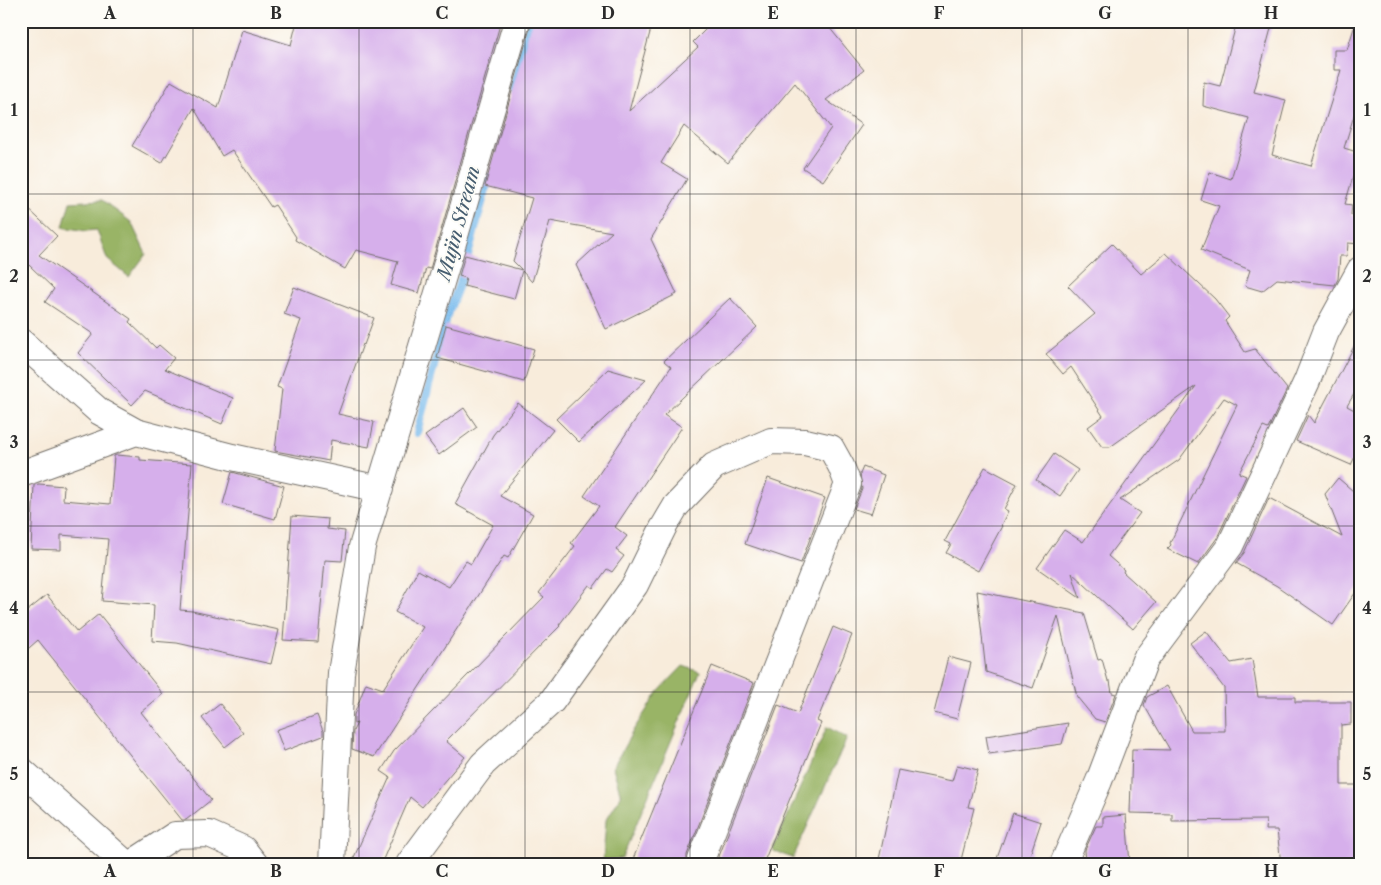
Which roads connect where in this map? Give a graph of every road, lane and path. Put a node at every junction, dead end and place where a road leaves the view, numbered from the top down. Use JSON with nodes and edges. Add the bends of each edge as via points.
{"nodes":[{"id":1,"x":517,"y":21,"type":"edge"},
{"id":2,"x":1360,"y":270,"type":"edge"},
{"id":3,"x":21,"y":342,"type":"edge"},
{"id":4,"x":136,"y":432,"type":"junction"},
{"id":5,"x":21,"y":474,"type":"edge"},
{"id":6,"x":380,"y":489,"type":"junction"},
{"id":7,"x":21,"y":770,"type":"edge"},
{"id":8,"x":701,"y":860,"type":"dead end"},
{"id":9,"x":126,"y":864,"type":"edge"},
{"id":10,"x":131,"y":864,"type":"edge"},
{"id":11,"x":255,"y":864,"type":"edge"},
{"id":12,"x":332,"y":864,"type":"edge"},
{"id":13,"x":409,"y":864,"type":"edge"},
{"id":14,"x":1063,"y":864,"type":"edge"}],
"edges":[{"from":1,"to":6,"type":"street"},
{"from":2,"to":14,"type":"street","via":[[1326,332],[1307,381],[1230,546],[1145,660],[1099,782]]},
{"from":3,"to":4,"type":"street","via":[[100,412]]},
{"from":4,"to":5,"type":"street"},
{"from":4,"to":6,"type":"street","via":[[232,457]]},
{"from":6,"to":12,"type":"street","via":[[362,547],[341,673]]},
{"from":7,"to":9,"type":"street"},
{"from":8,"to":13,"type":"street","via":[[848,484],[831,448],[805,442],[771,441],[714,466],[676,506],[636,585],[552,701],[483,764]]},
{"from":10,"to":11,"type":"street","via":[[175,835],[209,834],[244,849]]}]}
